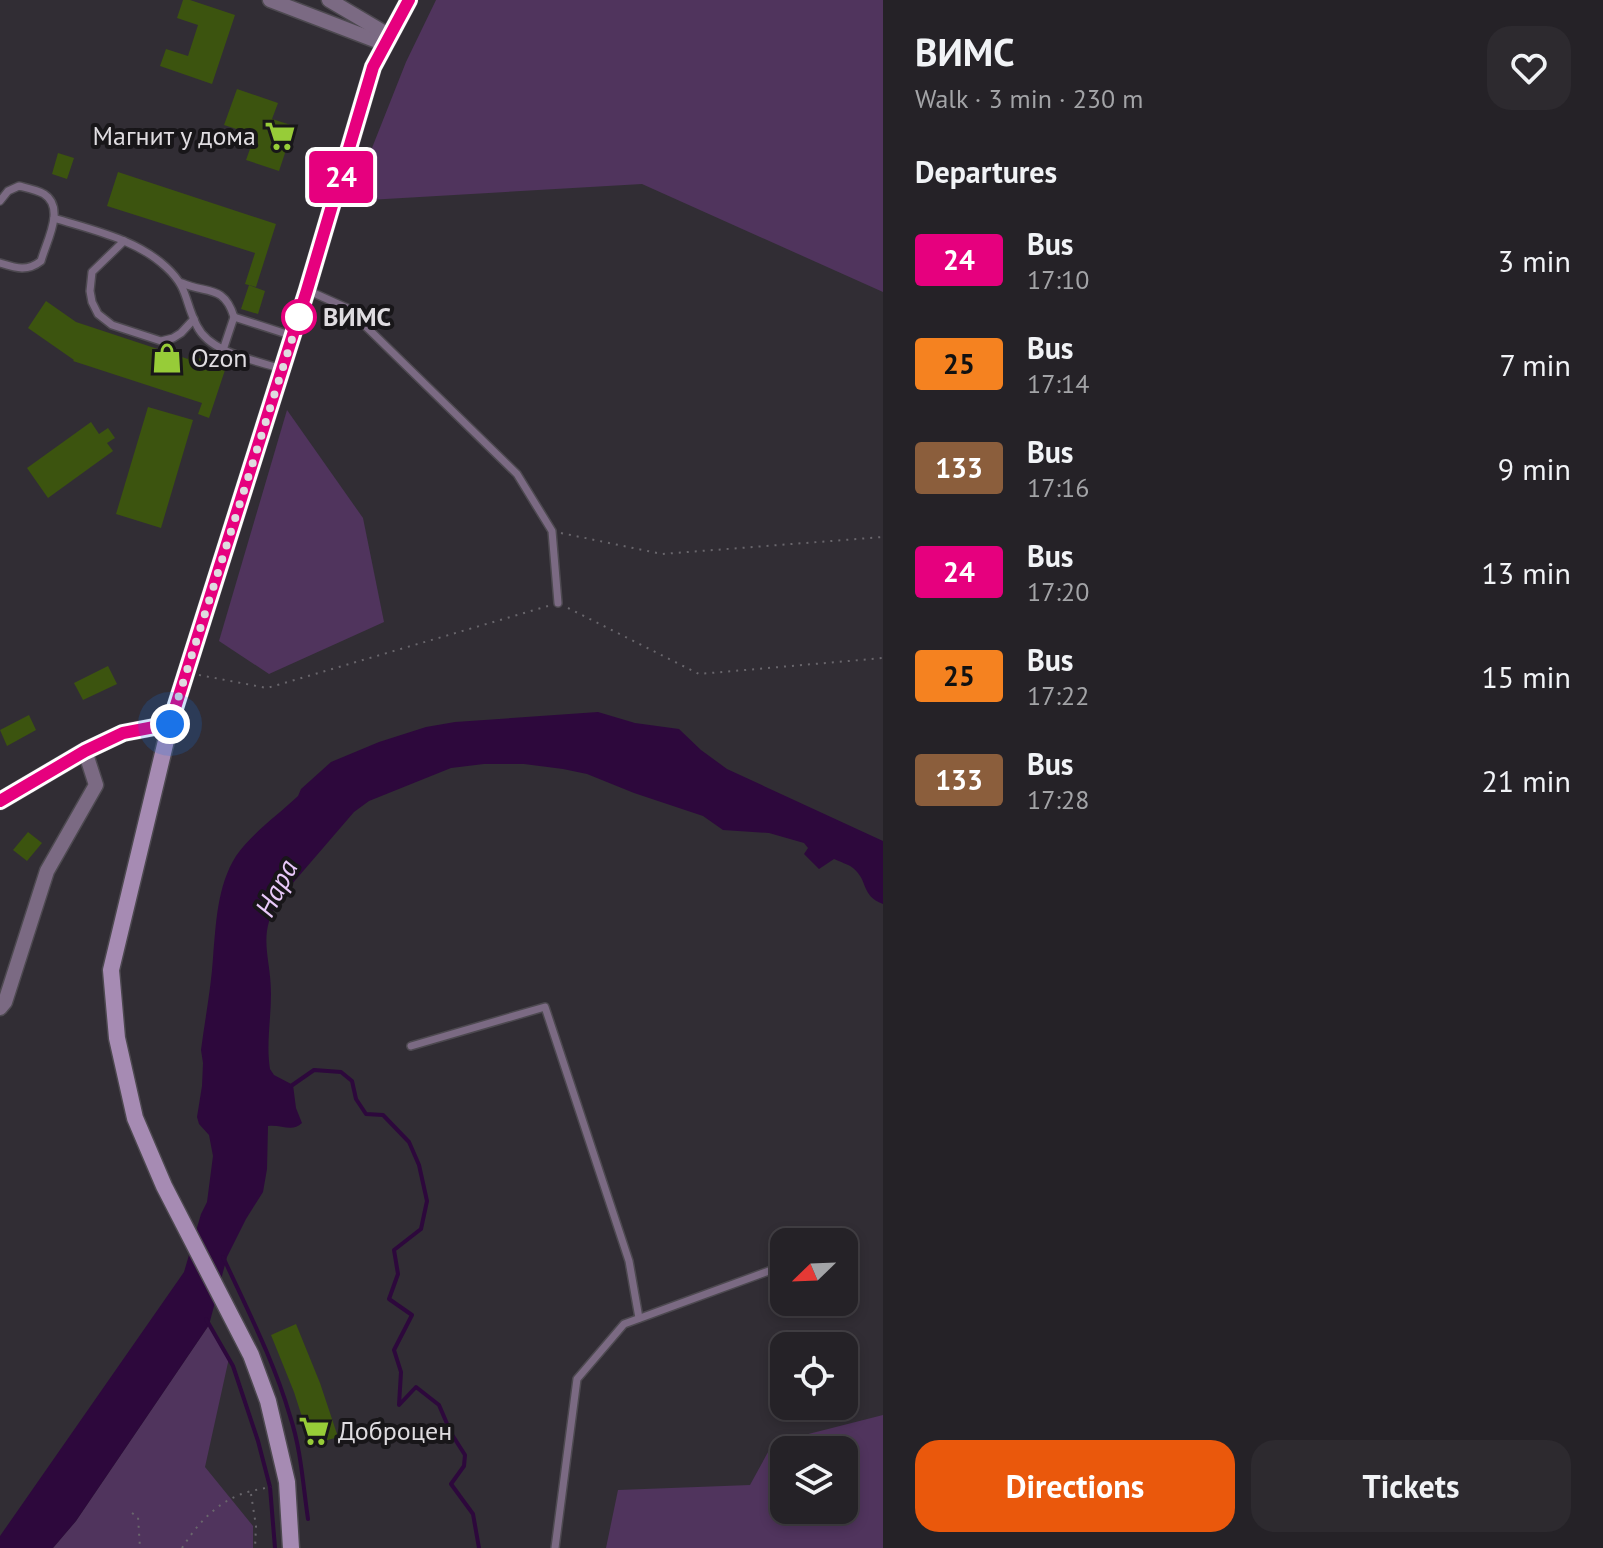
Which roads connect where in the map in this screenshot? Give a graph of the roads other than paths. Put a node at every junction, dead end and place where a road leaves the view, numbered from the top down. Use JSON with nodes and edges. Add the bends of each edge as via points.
{"nodes":[{"id":1,"x":270,"y":0,"type":"edge"},
{"id":2,"x":329,"y":0,"type":"edge"},
{"id":3,"x":409,"y":0,"type":"edge"},
{"id":4,"x":388,"y":40,"type":"junction"},
{"id":5,"x":0,"y":201,"type":"edge"},
{"id":6,"x":54,"y":218,"type":"junction"},
{"id":7,"x":124,"y":241,"type":"junction"},
{"id":8,"x":0,"y":263,"type":"edge"},
{"id":9,"x":182,"y":283,"type":"junction"},
{"id":10,"x":307,"y":290,"type":"junction"},
{"id":11,"x":234,"y":317,"type":"junction"},
{"id":12,"x":194,"y":319,"type":"junction"},
{"id":13,"x":293,"y":336,"type":"junction"},
{"id":14,"x":223,"y":350,"type":"junction"},
{"id":15,"x":282,"y":369,"type":"junction"},
{"id":16,"x":558,"y":603,"type":"road end"},
{"id":17,"x":170,"y":724,"type":"junction"},
{"id":18,"x":85,"y":751,"type":"junction"},
{"id":19,"x":0,"y":801,"type":"edge"},
{"id":20,"x":0,"y":1008,"type":"edge"},
{"id":21,"x":411,"y":1046,"type":"dead end"},
{"id":22,"x":770,"y":1271,"type":"edge"},
{"id":23,"x":639,"y":1318,"type":"junction"},
{"id":24,"x":291,"y":1548,"type":"edge"},
{"id":25,"x":555,"y":1548,"type":"edge"}],
"edges":[{"from":1,"to":4,"type":"street"},
{"from":2,"to":4,"type":"street"},
{"from":3,"to":4,"type":"street"},
{"from":4,"to":10,"type":"street","via":[[373,67]]},
{"from":5,"to":6,"type":"lane","via":[[19,186],[43,193],[53,204]]},
{"from":6,"to":7,"type":"lane"},
{"from":6,"to":8,"type":"lane","via":[[41,261],[25,269]]},
{"from":7,"to":9,"type":"lane","via":[[155,257]]},
{"from":7,"to":12,"type":"lane","via":[[92,272],[90,291],[98,314],[112,325],[161,341],[181,333]]},
{"from":9,"to":11,"type":"lane","via":[[221,295]]},
{"from":9,"to":12,"type":"lane"},
{"from":10,"to":13,"type":"street"},
{"from":10,"to":16,"type":"lane","via":[[347,308],[517,474],[552,531]]},
{"from":11,"to":13,"type":"lane"},
{"from":11,"to":14,"type":"lane"},
{"from":12,"to":14,"type":"lane","via":[[203,336]]},
{"from":13,"to":15,"type":"street"},
{"from":14,"to":15,"type":"lane"},
{"from":15,"to":17,"type":"street"},
{"from":17,"to":18,"type":"street","via":[[123,733]]},
{"from":17,"to":24,"type":"street","via":[[111,970],[117,1038],[135,1118],[251,1355],[268,1401],[287,1482]]},
{"from":18,"to":19,"type":"street"},
{"from":18,"to":20,"type":"street","via":[[96,785],[47,871]]},
{"from":21,"to":23,"type":"lane","via":[[545,1007],[629,1261]]},
{"from":22,"to":23,"type":"lane"},
{"from":23,"to":25,"type":"lane","via":[[624,1324],[577,1379]]}]}
